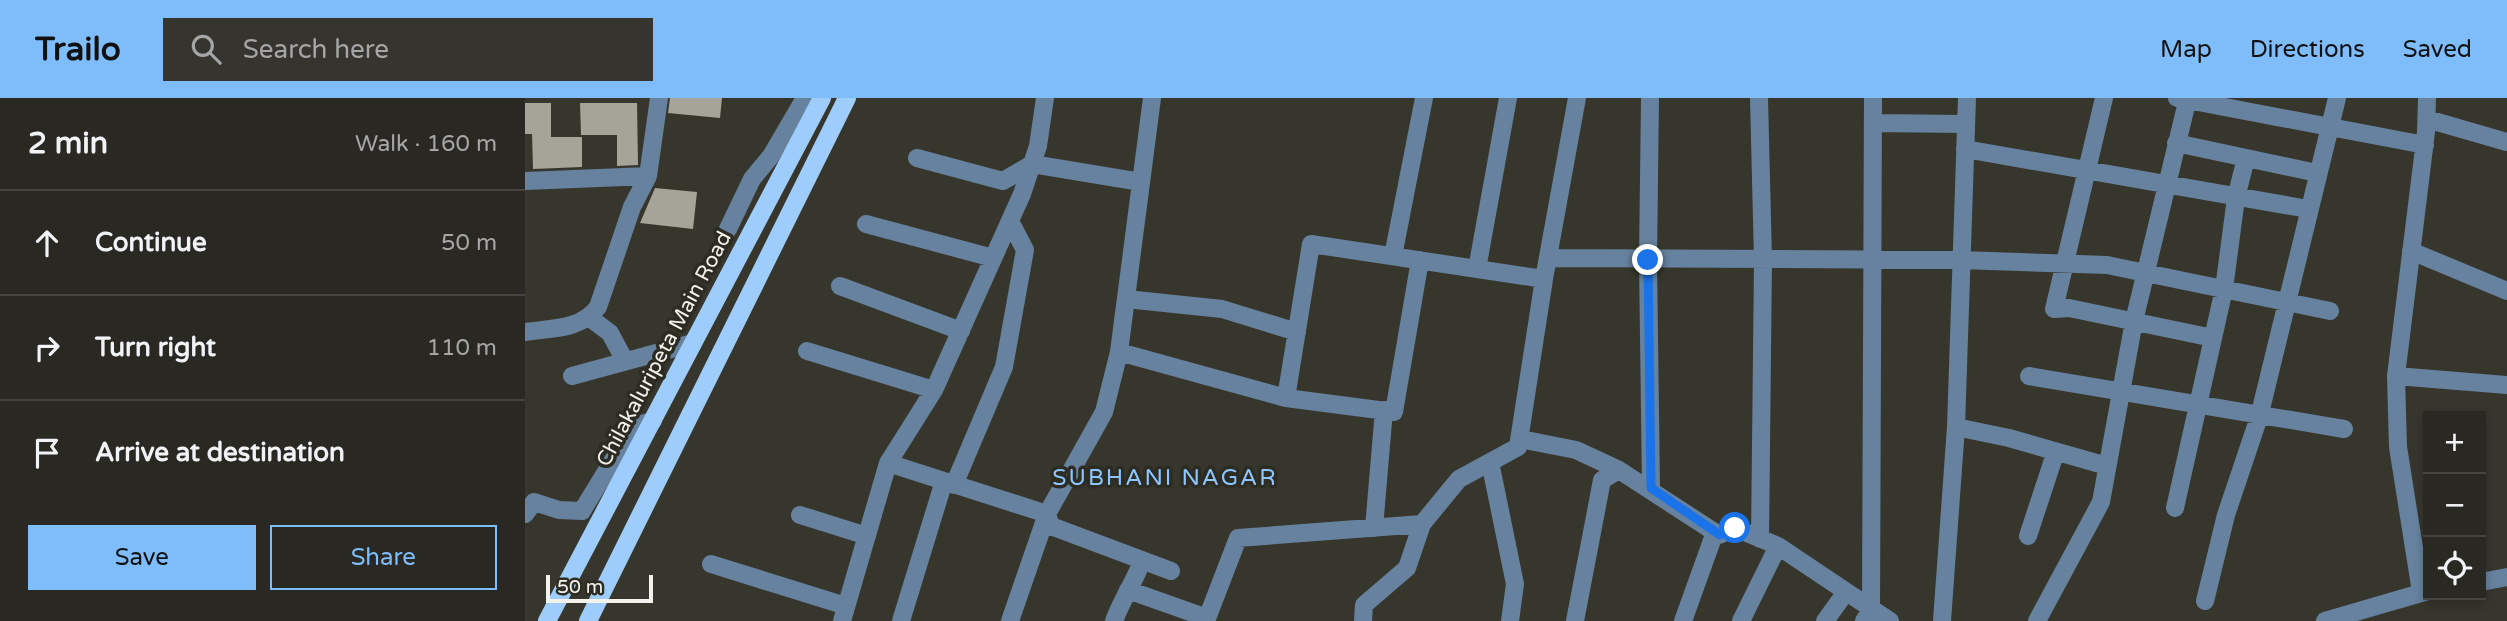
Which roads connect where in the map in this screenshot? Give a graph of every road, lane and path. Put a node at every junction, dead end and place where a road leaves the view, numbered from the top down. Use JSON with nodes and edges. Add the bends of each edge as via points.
{"nodes":[{"id":1,"x":659,"y":98,"type":"edge"},
{"id":2,"x":805,"y":98,"type":"edge"},
{"id":3,"x":822,"y":98,"type":"edge"},
{"id":4,"x":847,"y":98,"type":"edge"},
{"id":5,"x":1045,"y":98,"type":"edge"},
{"id":6,"x":1152,"y":98,"type":"edge"},
{"id":7,"x":1423,"y":98,"type":"edge"},
{"id":8,"x":1506,"y":98,"type":"edge"},
{"id":9,"x":1577,"y":98,"type":"edge"},
{"id":10,"x":1650,"y":98,"type":"edge"},
{"id":11,"x":1759,"y":98,"type":"edge"},
{"id":12,"x":1873,"y":98,"type":"edge"},
{"id":13,"x":1967,"y":98,"type":"edge"},
{"id":14,"x":2104,"y":98,"type":"edge"},
{"id":15,"x":2337,"y":98,"type":"edge"},
{"id":16,"x":2427,"y":98,"type":"edge"},
{"id":17,"x":2184,"y":99,"type":"edge"},
{"id":18,"x":2427,"y":119,"type":"junction"},
{"id":19,"x":1873,"y":123,"type":"junction"},
{"id":20,"x":1966,"y":124,"type":"junction"},
{"id":21,"x":2331,"y":129,"type":"junction"},
{"id":22,"x":2507,"y":142,"type":"edge"},
{"id":23,"x":2176,"y":143,"type":"junction"},
{"id":24,"x":2425,"y":145,"type":"junction"},
{"id":25,"x":1965,"y":149,"type":"junction"},
{"id":26,"x":917,"y":158,"type":"dead end"},
{"id":27,"x":2246,"y":158,"type":"junction"},
{"id":28,"x":1032,"y":164,"type":"junction"},
{"id":29,"x":2085,"y":172,"type":"junction"},
{"id":30,"x":2317,"y":173,"type":"junction"},
{"id":31,"x":648,"y":176,"type":"junction"},
{"id":32,"x":525,"y":181,"type":"edge"},
{"id":33,"x":1141,"y":182,"type":"junction"},
{"id":34,"x":2165,"y":186,"type":"junction"},
{"id":35,"x":2236,"y":198,"type":"junction"},
{"id":36,"x":2308,"y":209,"type":"junction"},
{"id":37,"x":1010,"y":220,"type":"junction"},
{"id":38,"x":866,"y":224,"type":"dead end"},
{"id":39,"x":727,"y":229,"type":"dead end"},
{"id":40,"x":2411,"y":251,"type":"junction"},
{"id":41,"x":1393,"y":256,"type":"junction"},
{"id":42,"x":993,"y":258,"type":"junction"},
{"id":43,"x":1550,"y":258,"type":"junction"},
{"id":44,"x":1420,"y":260,"type":"junction"},
{"id":45,"x":1648,"y":260,"type":"junction"},
{"id":46,"x":1763,"y":260,"type":"junction"},
{"id":47,"x":1961,"y":260,"type":"junction"},
{"id":48,"x":1872,"y":261,"type":"junction"},
{"id":49,"x":2065,"y":263,"type":"junction"},
{"id":50,"x":1477,"y":269,"type":"junction"},
{"id":51,"x":2145,"y":275,"type":"junction"},
{"id":52,"x":1544,"y":279,"type":"junction"},
{"id":53,"x":840,"y":286,"type":"dead end"},
{"id":54,"x":2224,"y":289,"type":"junction"},
{"id":55,"x":2507,"y":290,"type":"edge"},
{"id":56,"x":1126,"y":299,"type":"junction"},
{"id":57,"x":2286,"y":302,"type":"junction"},
{"id":58,"x":2330,"y":311,"type":"dead end"},
{"id":59,"x":590,"y":318,"type":"junction"},
{"id":60,"x":2134,"y":321,"type":"junction"},
{"id":61,"x":961,"y":331,"type":"junction"},
{"id":62,"x":525,"y":332,"type":"edge"},
{"id":63,"x":1297,"y":332,"type":"junction"},
{"id":64,"x":2213,"y":338,"type":"junction"},
{"id":65,"x":693,"y":343,"type":"junction"},
{"id":66,"x":807,"y":351,"type":"dead end"},
{"id":67,"x":1119,"y":352,"type":"junction"},
{"id":68,"x":625,"y":361,"type":"junction"},
{"id":69,"x":572,"y":376,"type":"dead end"},
{"id":70,"x":2029,"y":376,"type":"dead end"},
{"id":71,"x":2396,"y":376,"type":"junction"},
{"id":72,"x":2507,"y":385,"type":"edge"},
{"id":73,"x":934,"y":390,"type":"junction"},
{"id":74,"x":2121,"y":392,"type":"junction"},
{"id":75,"x":1286,"y":398,"type":"junction"},
{"id":76,"x":2198,"y":405,"type":"junction"},
{"id":77,"x":1384,"y":410,"type":"junction"},
{"id":78,"x":2259,"y":417,"type":"junction"},
{"id":79,"x":653,"y":421,"type":"junction"},
{"id":80,"x":1956,"y":427,"type":"junction"},
{"id":81,"x":2344,"y":429,"type":"dead end"},
{"id":82,"x":1520,"y":439,"type":"junction"},
{"id":83,"x":2055,"y":454,"type":"junction"},
{"id":84,"x":1490,"y":462,"type":"junction"},
{"id":85,"x":888,"y":463,"type":"junction"},
{"id":86,"x":2107,"y":466,"type":"junction"},
{"id":87,"x":1619,"y":470,"type":"junction"},
{"id":88,"x":949,"y":483,"type":"junction"},
{"id":89,"x":1651,"y":488,"type":"junction"},
{"id":90,"x":2175,"y":508,"type":"dead end"},
{"id":91,"x":525,"y":513,"type":"edge"},
{"id":92,"x":1047,"y":514,"type":"junction"},
{"id":93,"x":800,"y":515,"type":"dead end"},
{"id":94,"x":1422,"y":524,"type":"junction"},
{"id":95,"x":1374,"y":528,"type":"junction"},
{"id":96,"x":1715,"y":532,"type":"junction"},
{"id":97,"x":867,"y":536,"type":"junction"},
{"id":98,"x":2028,"y":536,"type":"dead end"},
{"id":99,"x":1760,"y":539,"type":"junction"},
{"id":100,"x":1778,"y":546,"type":"junction"},
{"id":101,"x":1142,"y":561,"type":"junction"},
{"id":102,"x":711,"y":564,"type":"dead end"},
{"id":103,"x":1171,"y":571,"type":"dead end"},
{"id":104,"x":2507,"y":577,"type":"edge"},
{"id":105,"x":2423,"y":581,"type":"edge"},
{"id":106,"x":2486,"y":581,"type":"edge"},
{"id":107,"x":1128,"y":590,"type":"junction"},
{"id":108,"x":1846,"y":592,"type":"junction"},
{"id":109,"x":2423,"y":592,"type":"edge"},
{"id":110,"x":2205,"y":601,"type":"dead end"},
{"id":111,"x":844,"y":614,"type":"edge"},
{"id":112,"x":1867,"y":615,"type":"edge"},
{"id":113,"x":1207,"y":620,"type":"edge"},
{"id":114,"x":547,"y":621,"type":"edge"},
{"id":115,"x":588,"y":621,"type":"edge"},
{"id":116,"x":901,"y":621,"type":"edge"},
{"id":117,"x":1010,"y":621,"type":"edge"},
{"id":118,"x":1114,"y":621,"type":"edge"},
{"id":119,"x":1363,"y":621,"type":"edge"},
{"id":120,"x":1510,"y":621,"type":"edge"},
{"id":121,"x":1575,"y":621,"type":"edge"},
{"id":122,"x":1683,"y":621,"type":"edge"},
{"id":123,"x":1741,"y":621,"type":"edge"},
{"id":124,"x":1825,"y":621,"type":"edge"},
{"id":125,"x":1890,"y":621,"type":"edge"},
{"id":126,"x":1942,"y":621,"type":"edge"},
{"id":127,"x":2037,"y":621,"type":"edge"},
{"id":128,"x":2325,"y":621,"type":"edge"}],
"edges":[{"from":1,"to":31,"type":"street"},
{"from":2,"to":39,"type":"street","via":[[752,179]]},
{"from":3,"to":65,"type":"main road","name":"Chilakaluripeta Main Road"},
{"from":4,"to":115,"type":"main road"},
{"from":5,"to":28,"type":"street"},
{"from":6,"to":33,"type":"street"},
{"from":7,"to":41,"type":"street"},
{"from":8,"to":50,"type":"street"},
{"from":9,"to":43,"type":"street"},
{"from":10,"to":45,"type":"street"},
{"from":11,"to":46,"type":"street"},
{"from":12,"to":19,"type":"street"},
{"from":13,"to":20,"type":"street"},
{"from":14,"to":29,"type":"street"},
{"from":15,"to":21,"type":"street"},
{"from":16,"to":18,"type":"street"},
{"from":17,"to":21,"type":"street"},
{"from":17,"to":23,"type":"street"},
{"from":18,"to":22,"type":"street"},
{"from":18,"to":24,"type":"street"},
{"from":19,"to":20,"type":"street"},
{"from":19,"to":48,"type":"street"},
{"from":20,"to":25,"type":"street"},
{"from":21,"to":24,"type":"street"},
{"from":21,"to":30,"type":"street"},
{"from":23,"to":27,"type":"street"},
{"from":23,"to":34,"type":"street"},
{"from":24,"to":40,"type":"street"},
{"from":25,"to":29,"type":"street"},
{"from":25,"to":47,"type":"street"},
{"from":26,"to":28,"type":"street","via":[[1003,181]]},
{"from":27,"to":30,"type":"street"},
{"from":27,"to":35,"type":"street"},
{"from":28,"to":33,"type":"street"},
{"from":28,"to":37,"type":"street"},
{"from":29,"to":34,"type":"street"},
{"from":29,"to":49,"type":"street"},
{"from":30,"to":36,"type":"street"},
{"from":31,"to":32,"type":"street"},
{"from":31,"to":59,"type":"street"},
{"from":33,"to":56,"type":"street"},
{"from":34,"to":35,"type":"street"},
{"from":34,"to":51,"type":"street"},
{"from":35,"to":36,"type":"street"},
{"from":35,"to":54,"type":"street"},
{"from":36,"to":57,"type":"street"},
{"from":37,"to":42,"type":"street"},
{"from":37,"to":88,"type":"street","via":[[1025,250],[1004,367]]},
{"from":38,"to":42,"type":"street"},
{"from":40,"to":55,"type":"street"},
{"from":40,"to":71,"type":"street"},
{"from":41,"to":44,"type":"street"},
{"from":41,"to":63,"type":"street","via":[[1311,244]]},
{"from":42,"to":61,"type":"street"},
{"from":43,"to":45,"type":"street"},
{"from":43,"to":52,"type":"street"},
{"from":44,"to":50,"type":"street"},
{"from":44,"to":77,"type":"street","via":[[1394,412]]},
{"from":45,"to":46,"type":"street"},
{"from":45,"to":89,"type":"street"},
{"from":46,"to":48,"type":"street"},
{"from":46,"to":99,"type":"street"},
{"from":47,"to":48,"type":"street"},
{"from":47,"to":49,"type":"street"},
{"from":47,"to":80,"type":"street"},
{"from":48,"to":112,"type":"street"},
{"from":49,"to":51,"type":"street","via":[[2107,265]]},
{"from":49,"to":60,"type":"street","via":[[2054,309]]},
{"from":50,"to":52,"type":"street"},
{"from":51,"to":54,"type":"street"},
{"from":51,"to":60,"type":"street"},
{"from":52,"to":82,"type":"street"},
{"from":53,"to":61,"type":"street"},
{"from":54,"to":57,"type":"street"},
{"from":54,"to":64,"type":"street"},
{"from":56,"to":63,"type":"street","via":[[1222,309]]},
{"from":56,"to":67,"type":"street"},
{"from":57,"to":58,"type":"street"},
{"from":57,"to":78,"type":"street"},
{"from":59,"to":62,"type":"street","via":[[576,325]]},
{"from":59,"to":68,"type":"street","via":[[610,333]]},
{"from":60,"to":64,"type":"street"},
{"from":60,"to":74,"type":"street"},
{"from":61,"to":73,"type":"street"},
{"from":63,"to":75,"type":"street"},
{"from":64,"to":76,"type":"street"},
{"from":65,"to":68,"type":"street"},
{"from":65,"to":79,"type":"main road","name":"Chilakaluripeta Main Road"},
{"from":66,"to":73,"type":"street"},
{"from":67,"to":75,"type":"street"},
{"from":67,"to":92,"type":"street","via":[[1104,412]]},
{"from":68,"to":69,"type":"street"},
{"from":70,"to":74,"type":"street"},
{"from":71,"to":72,"type":"street"},
{"from":71,"to":105,"type":"street","via":[[2397,447]]},
{"from":73,"to":85,"type":"street"},
{"from":74,"to":76,"type":"street"},
{"from":74,"to":86,"type":"street"},
{"from":75,"to":77,"type":"street"},
{"from":76,"to":78,"type":"street"},
{"from":76,"to":90,"type":"street"},
{"from":77,"to":95,"type":"street"},
{"from":78,"to":81,"type":"street"},
{"from":78,"to":110,"type":"street","via":[[2226,515]]},
{"from":79,"to":91,"type":"street","via":[[634,426],[582,511],[534,502]]},
{"from":79,"to":114,"type":"main road","name":"Chilakaluripeta Main Road"},
{"from":80,"to":83,"type":"street"},
{"from":80,"to":126,"type":"street"},
{"from":82,"to":84,"type":"street","via":[[1518,447]]},
{"from":82,"to":87,"type":"street","via":[[1576,450]]},
{"from":83,"to":86,"type":"street"},
{"from":83,"to":98,"type":"street"},
{"from":84,"to":94,"type":"street","via":[[1459,479]]},
{"from":84,"to":120,"type":"street","via":[[1515,584]]},
{"from":85,"to":88,"type":"street"},
{"from":85,"to":97,"type":"street"},
{"from":86,"to":127,"type":"street","via":[[2101,502]]},
{"from":87,"to":89,"type":"street"},
{"from":87,"to":121,"type":"street","via":[[1602,480]]},
{"from":88,"to":92,"type":"street"},
{"from":88,"to":116,"type":"street"},
{"from":89,"to":96,"type":"street"},
{"from":92,"to":101,"type":"street","via":[[1051,526]]},
{"from":92,"to":117,"type":"street"},
{"from":93,"to":97,"type":"street"},
{"from":94,"to":95,"type":"street"},
{"from":94,"to":119,"type":"street","via":[[1408,568],[1364,604]]},
{"from":95,"to":113,"type":"street","via":[[1238,538]]},
{"from":96,"to":99,"type":"street","via":[[1720,535],[1735,528]]},
{"from":96,"to":122,"type":"street"},
{"from":97,"to":111,"type":"street"},
{"from":99,"to":100,"type":"street"},
{"from":100,"to":108,"type":"street"},
{"from":100,"to":123,"type":"street"},
{"from":101,"to":103,"type":"street"},
{"from":101,"to":107,"type":"street"},
{"from":102,"to":111,"type":"street"},
{"from":104,"to":106,"type":"street"},
{"from":107,"to":113,"type":"street"},
{"from":107,"to":118,"type":"street"},
{"from":108,"to":112,"type":"street"},
{"from":108,"to":124,"type":"street"},
{"from":109,"to":128,"type":"street"},
{"from":112,"to":125,"type":"street"}]}
